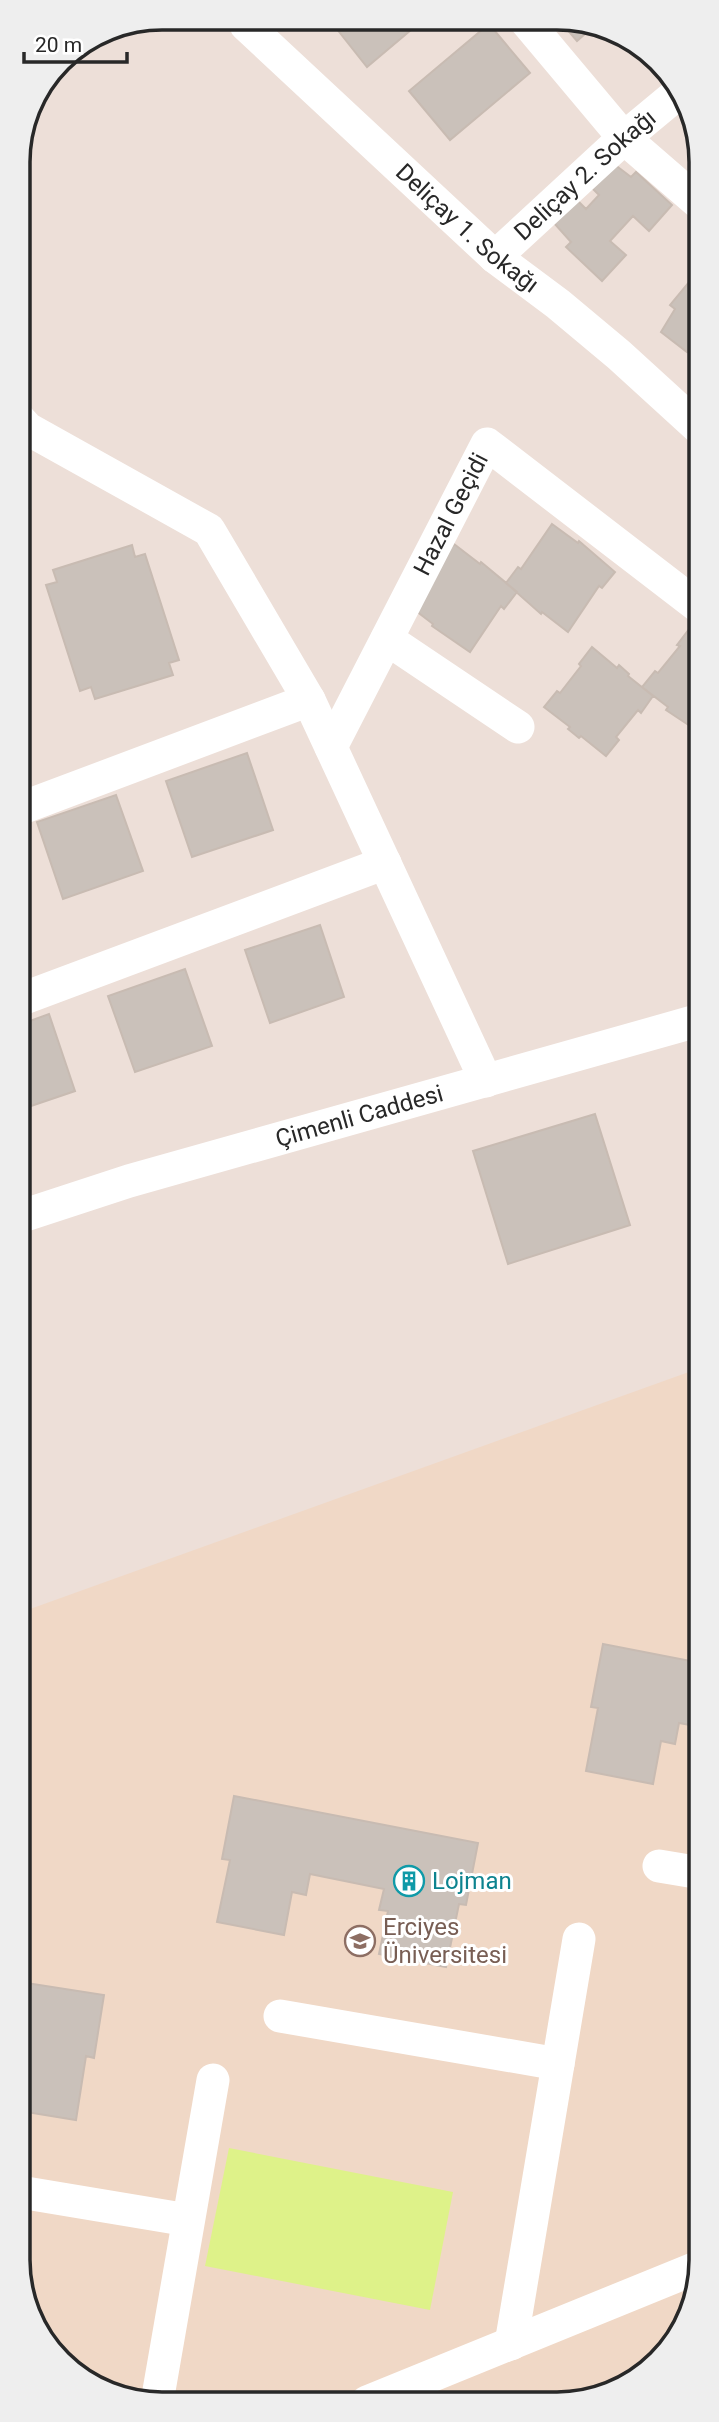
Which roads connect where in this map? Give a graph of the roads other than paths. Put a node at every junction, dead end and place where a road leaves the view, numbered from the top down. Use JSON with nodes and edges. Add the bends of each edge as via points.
{"nodes":[{"id":1,"x":251,"y":30,"type":"edge"},
{"id":2,"x":533,"y":30,"type":"edge"},
{"id":3,"x":673,"y":98,"type":"edge"},
{"id":4,"x":624,"y":138,"type":"junction"},
{"id":5,"x":689,"y":194,"type":"edge"},
{"id":6,"x":495,"y":257,"type":"junction"},
{"id":7,"x":689,"y":419,"type":"edge"},
{"id":8,"x":30,"y":431,"type":"edge"},
{"id":9,"x":689,"y":599,"type":"edge"},
{"id":10,"x":387,"y":639,"type":"junction"},
{"id":11,"x":309,"y":700,"type":"junction"},
{"id":12,"x":519,"y":727,"type":"dead end"},
{"id":13,"x":331,"y":747,"type":"junction"},
{"id":14,"x":30,"y":805,"type":"edge"},
{"id":15,"x":385,"y":863,"type":"junction"},
{"id":16,"x":30,"y":996,"type":"edge"},
{"id":17,"x":689,"y":1023,"type":"edge"},
{"id":18,"x":486,"y":1081,"type":"junction"},
{"id":19,"x":30,"y":1213,"type":"edge"},
{"id":20,"x":659,"y":1866,"type":"dead end"},
{"id":21,"x":689,"y":1871,"type":"edge"},
{"id":22,"x":579,"y":1939,"type":"dead end"},
{"id":23,"x":280,"y":2016,"type":"dead end"},
{"id":24,"x":558,"y":2064,"type":"junction"},
{"id":25,"x":213,"y":2080,"type":"dead end"},
{"id":26,"x":30,"y":2194,"type":"edge"},
{"id":27,"x":188,"y":2220,"type":"junction"},
{"id":28,"x":689,"y":2271,"type":"edge"},
{"id":29,"x":511,"y":2344,"type":"junction"},
{"id":30,"x":159,"y":2392,"type":"edge"},
{"id":31,"x":392,"y":2392,"type":"edge"}],
"edges":[{"from":1,"to":6,"type":"street","name":"Deliçay 1. Sokağı"},
{"from":2,"to":4,"type":"street"},
{"from":3,"to":4,"type":"street","name":"Deliçay 2. Sokağı"},
{"from":4,"to":5,"type":"street"},
{"from":4,"to":6,"type":"street","name":"Deliçay 2. Sokağı"},
{"from":6,"to":7,"type":"street","name":"Deliçay 1. Sokağı","via":[[620,355]]},
{"from":8,"to":11,"type":"street","via":[[209,530]]},
{"from":9,"to":10,"type":"street","name":"Hazal Geçidi","via":[[487,444]]},
{"from":10,"to":12,"type":"street"},
{"from":10,"to":13,"type":"street","name":"Hazal Geçidi"},
{"from":11,"to":13,"type":"street"},
{"from":11,"to":14,"type":"street"},
{"from":13,"to":15,"type":"street"},
{"from":15,"to":16,"type":"street"},
{"from":15,"to":18,"type":"street"},
{"from":17,"to":18,"type":"street","name":"Çimenli Caddesi"},
{"from":18,"to":19,"type":"street","name":"Çimenli Caddesi","via":[[129,1181]]},
{"from":20,"to":21,"type":"street"},
{"from":22,"to":24,"type":"street"},
{"from":23,"to":24,"type":"street"},
{"from":24,"to":29,"type":"street"},
{"from":25,"to":27,"type":"street"},
{"from":26,"to":27,"type":"street"},
{"from":27,"to":30,"type":"street"},
{"from":28,"to":29,"type":"street"},
{"from":29,"to":31,"type":"street"}]}
